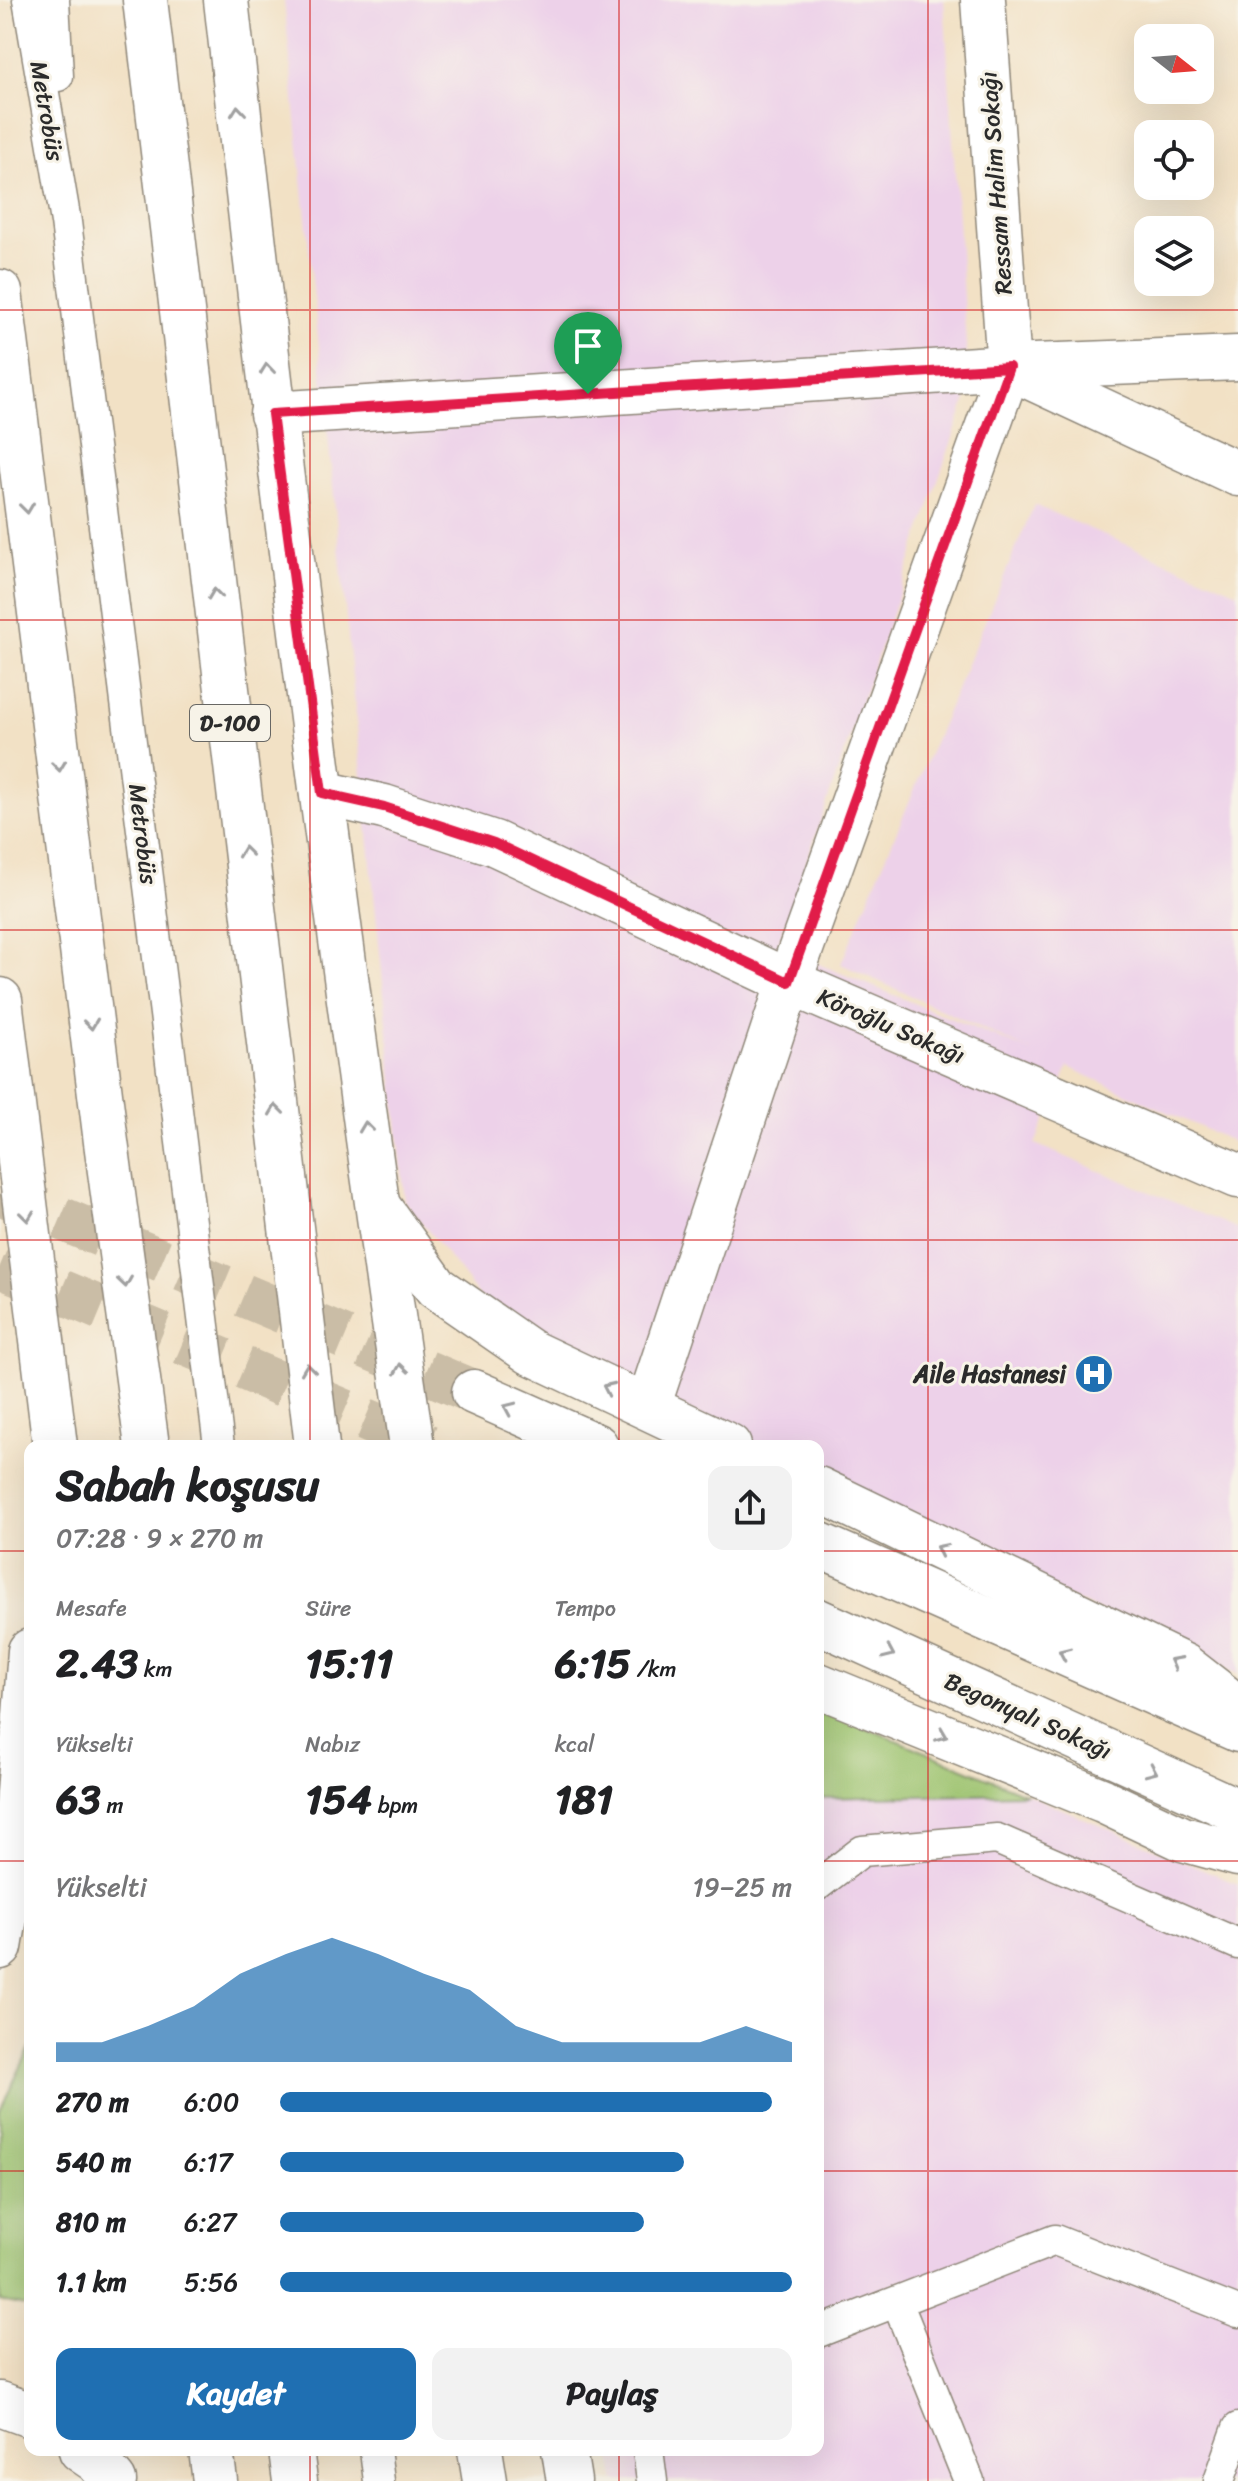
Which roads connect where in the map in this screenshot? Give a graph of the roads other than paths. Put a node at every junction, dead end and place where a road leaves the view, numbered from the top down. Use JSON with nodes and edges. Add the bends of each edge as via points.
{"nodes":[{"id":1,"x":28,"y":0,"type":"edge"},
{"id":2,"x":54,"y":0,"type":"edge"},
{"id":3,"x":145,"y":0,"type":"edge"},
{"id":4,"x":226,"y":0,"type":"edge"},
{"id":5,"x":983,"y":0,"type":"edge"},
{"id":6,"x":66,"y":222,"type":"junction"},
{"id":7,"x":0,"y":292,"type":"edge"},
{"id":8,"x":1238,"y":358,"type":"edge"},
{"id":9,"x":1009,"y":367,"type":"junction"},
{"id":10,"x":272,"y":414,"type":"junction"},
{"id":11,"x":1238,"y":474,"type":"edge"},
{"id":12,"x":322,"y":793,"type":"junction"},
{"id":13,"x":789,"y":982,"type":"junction"},
{"id":14,"x":0,"y":1000,"type":"edge"},
{"id":15,"x":1238,"y":1176,"type":"edge"},
{"id":16,"x":376,"y":1204,"type":"junction"},
{"id":17,"x":49,"y":1392,"type":"junction"},
{"id":18,"x":474,"y":1392,"type":"tunnel mouth"},
{"id":19,"x":648,"y":1407,"type":"junction"},
{"id":20,"x":45,"y":1440,"type":"edge"},
{"id":21,"x":54,"y":1440,"type":"edge"},
{"id":22,"x":146,"y":1440,"type":"edge"},
{"id":23,"x":218,"y":1440,"type":"edge"},
{"id":24,"x":316,"y":1440,"type":"edge"},
{"id":25,"x":411,"y":1440,"type":"edge"},
{"id":26,"x":582,"y":1440,"type":"edge"},
{"id":27,"x":717,"y":1440,"type":"edge"},
{"id":28,"x":824,"y":1492,"type":"edge"},
{"id":29,"x":824,"y":1547,"type":"edge"},
{"id":30,"x":824,"y":1624,"type":"edge"},
{"id":31,"x":824,"y":1687,"type":"edge"},
{"id":32,"x":1238,"y":1708,"type":"edge"},
{"id":33,"x":24,"y":1728,"type":"edge"},
{"id":34,"x":1238,"y":1730,"type":"edge"},
{"id":35,"x":1238,"y":1811,"type":"edge"},
{"id":36,"x":1238,"y":1854,"type":"edge"},
{"id":37,"x":824,"y":1880,"type":"edge"},
{"id":38,"x":1238,"y":1944,"type":"edge"},
{"id":39,"x":0,"y":1947,"type":"edge"},
{"id":40,"x":897,"y":2302,"type":"junction"},
{"id":41,"x":1238,"y":2312,"type":"edge"},
{"id":42,"x":824,"y":2330,"type":"edge"},
{"id":43,"x":0,"y":2404,"type":"edge"},
{"id":44,"x":24,"y":2413,"type":"edge"},
{"id":45,"x":1238,"y":2428,"type":"edge"},
{"id":46,"x":90,"y":2456,"type":"edge"},
{"id":47,"x":212,"y":2456,"type":"edge"},
{"id":48,"x":292,"y":2456,"type":"edge"},
{"id":49,"x":376,"y":2456,"type":"edge"},
{"id":50,"x":481,"y":2456,"type":"edge"},
{"id":51,"x":565,"y":2456,"type":"edge"},
{"id":52,"x":649,"y":2456,"type":"edge"},
{"id":53,"x":114,"y":2481,"type":"edge"},
{"id":54,"x":215,"y":2481,"type":"edge"},
{"id":55,"x":295,"y":2481,"type":"edge"},
{"id":56,"x":379,"y":2481,"type":"edge"},
{"id":57,"x":485,"y":2481,"type":"edge"},
{"id":58,"x":569,"y":2481,"type":"edge"},
{"id":59,"x":652,"y":2481,"type":"edge"},
{"id":60,"x":969,"y":2481,"type":"edge"},
{"id":61,"x":1219,"y":2481,"type":"edge"}],
"edges":[{"from":1,"to":6,"type":"lane","name":"Metrobüs"},
{"from":2,"to":6,"type":"lane","name":"Metrobüs"},
{"from":24,"to":3,"type":"main road","number":"D-100","one_way":true},
{"from":10,"to":4,"type":"main road","one_way":true},
{"from":5,"to":9,"type":"main road","name":"Ressam Halim Sokağı"},
{"from":6,"to":23,"type":"lane","name":"Metrobüs"},
{"from":7,"to":22,"type":"main road","one_way":true},
{"from":8,"to":9,"type":"main road"},
{"from":9,"to":10,"type":"main road"},
{"from":9,"to":11,"type":"main road"},
{"from":9,"to":13,"type":"main road"},
{"from":10,"to":12,"type":"main road"},
{"from":12,"to":13,"type":"main road","name":"Köroğlu Sokağı","via":[[494,843]]},
{"from":16,"to":12,"type":"main road","one_way":true},
{"from":13,"to":15,"type":"main road","name":"Köroğlu Sokağı"},
{"from":13,"to":19,"type":"main road"},
{"from":14,"to":17,"type":"main road","one_way":true},
{"from":19,"to":16,"type":"main road","one_way":true,"via":[[530,1352],[436,1287]]},
{"from":25,"to":16,"type":"main road","one_way":true},
{"from":17,"to":20,"type":"main road"},
{"from":17,"to":21,"type":"main road"},
{"from":26,"to":18,"type":"main road","one_way":true},
{"from":19,"to":27,"type":"main road"},
{"from":32,"to":28,"type":"main road","one_way":true,"via":[[1184,1666]]},
{"from":34,"to":29,"type":"main road","one_way":true},
{"from":30,"to":35,"type":"main road","name":"Begonyalı Sokağı","one_way":true},
{"from":31,"to":36,"type":"main road","one_way":true,"via":[[1183,1839]]},
{"from":33,"to":39,"type":"main road","via":[[13,1870]]},
{"from":37,"to":38,"type":"lane","via":[[862,1851],[997,1839]]},
{"from":40,"to":41,"type":"lane","via":[[1055,2240]]},
{"from":40,"to":42,"type":"lane"},
{"from":40,"to":60,"type":"lane"},
{"from":43,"to":44,"type":"main road"},
{"from":45,"to":61,"type":"lane"},
{"from":46,"to":53,"type":"main road"},
{"from":47,"to":54,"type":"main road"},
{"from":48,"to":55,"type":"main road"},
{"from":49,"to":56,"type":"lane"},
{"from":50,"to":57,"type":"main road"},
{"from":51,"to":58,"type":"main road"},
{"from":52,"to":59,"type":"lane"}]}
